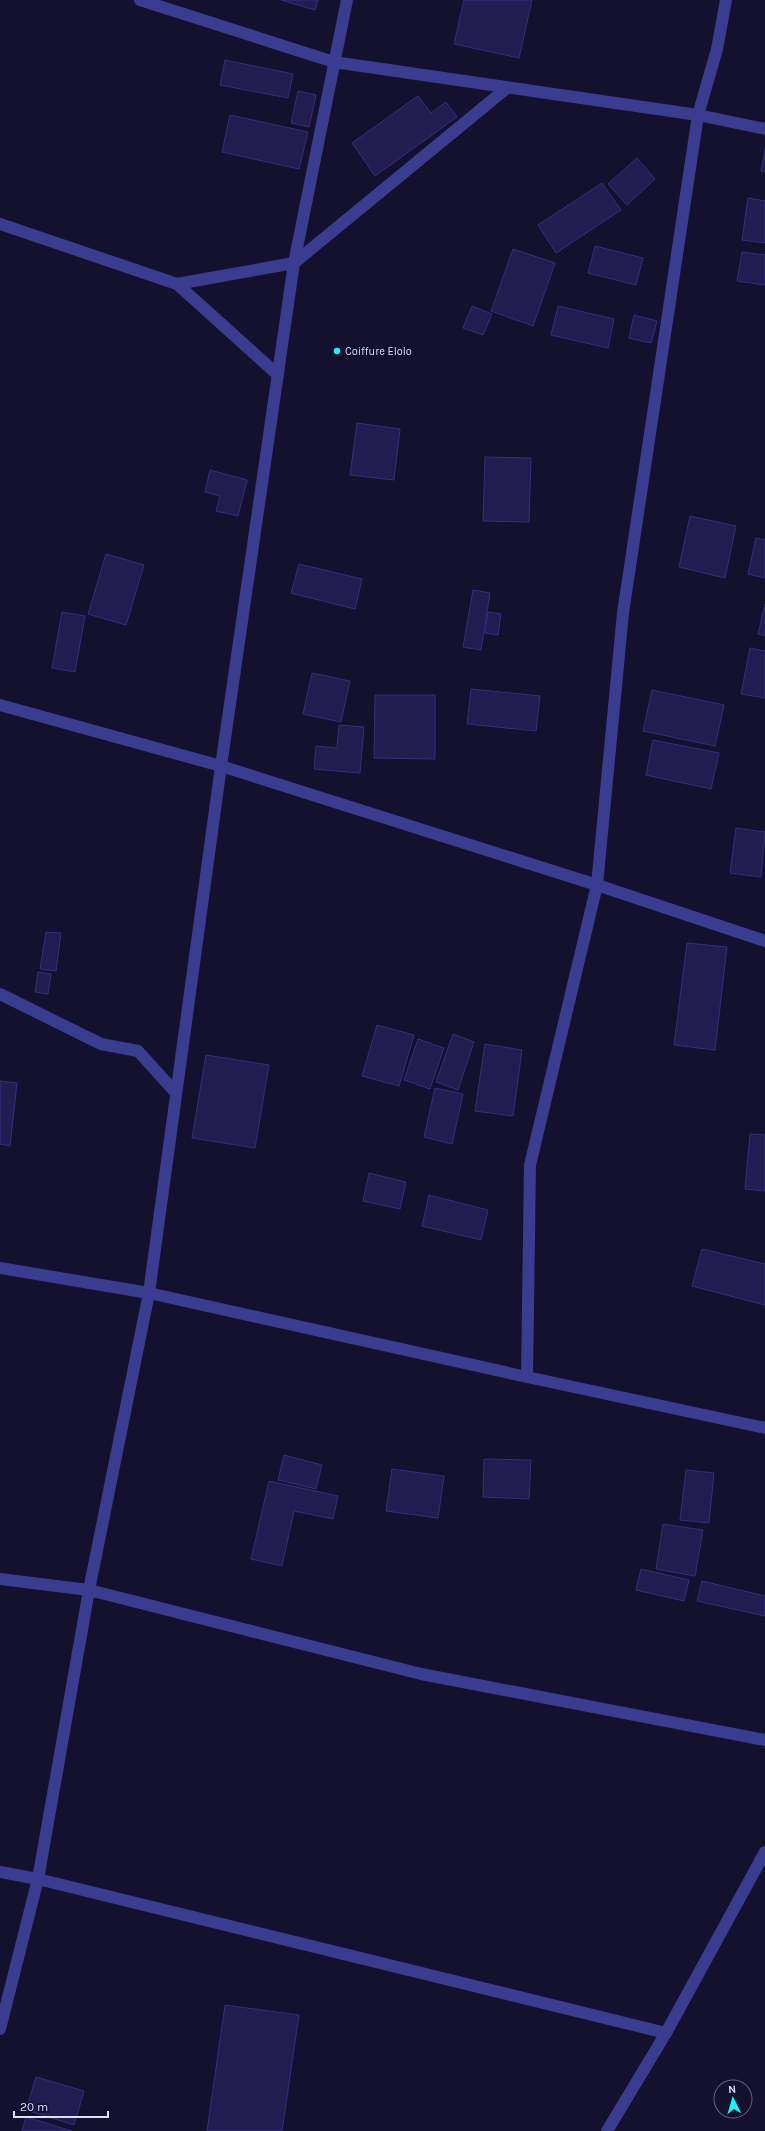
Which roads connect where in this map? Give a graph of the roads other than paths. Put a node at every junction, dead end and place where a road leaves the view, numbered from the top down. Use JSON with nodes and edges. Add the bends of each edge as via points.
{"nodes":[{"id":1,"x":140,"y":0,"type":"edge"},
{"id":2,"x":347,"y":0,"type":"edge"},
{"id":3,"x":726,"y":0,"type":"edge"},
{"id":4,"x":334,"y":62,"type":"junction"},
{"id":5,"x":507,"y":88,"type":"junction"},
{"id":6,"x":698,"y":115,"type":"junction"},
{"id":7,"x":765,"y":129,"type":"edge"},
{"id":8,"x":0,"y":224,"type":"edge"},
{"id":9,"x":294,"y":263,"type":"junction"},
{"id":10,"x":177,"y":284,"type":"junction"},
{"id":11,"x":278,"y":375,"type":"junction"},
{"id":12,"x":0,"y":705,"type":"edge"},
{"id":13,"x":221,"y":766,"type":"junction"},
{"id":14,"x":596,"y":885,"type":"junction"},
{"id":15,"x":765,"y":941,"type":"edge"},
{"id":16,"x":0,"y":994,"type":"edge"},
{"id":17,"x":176,"y":1093,"type":"junction"},
{"id":18,"x":0,"y":1268,"type":"edge"},
{"id":19,"x":149,"y":1293,"type":"junction"},
{"id":20,"x":527,"y":1377,"type":"junction"},
{"id":21,"x":765,"y":1428,"type":"edge"},
{"id":22,"x":0,"y":1579,"type":"edge"},
{"id":23,"x":89,"y":1590,"type":"junction"},
{"id":24,"x":765,"y":1740,"type":"edge"},
{"id":25,"x":765,"y":1852,"type":"edge"},
{"id":26,"x":0,"y":1872,"type":"edge"},
{"id":27,"x":38,"y":1879,"type":"junction"},
{"id":28,"x":0,"y":2029,"type":"edge"},
{"id":29,"x":666,"y":2033,"type":"junction"},
{"id":30,"x":607,"y":2131,"type":"edge"}],
"edges":[{"from":1,"to":4,"type":"street"},
{"from":2,"to":4,"type":"street"},
{"from":3,"to":6,"type":"street","via":[[717,49]]},
{"from":4,"to":5,"type":"street"},
{"from":4,"to":9,"type":"street"},
{"from":5,"to":6,"type":"street"},
{"from":5,"to":9,"type":"street"},
{"from":6,"to":7,"type":"street"},
{"from":6,"to":14,"type":"street","via":[[623,613]]},
{"from":8,"to":10,"type":"street"},
{"from":9,"to":10,"type":"street"},
{"from":9,"to":11,"type":"street"},
{"from":10,"to":11,"type":"street"},
{"from":11,"to":13,"type":"street"},
{"from":12,"to":13,"type":"street"},
{"from":13,"to":14,"type":"street"},
{"from":13,"to":17,"type":"street"},
{"from":14,"to":15,"type":"street"},
{"from":14,"to":20,"type":"street","via":[[530,1165]]},
{"from":16,"to":17,"type":"street","via":[[101,1044],[138,1051]]},
{"from":17,"to":19,"type":"street"},
{"from":18,"to":19,"type":"street"},
{"from":19,"to":20,"type":"street"},
{"from":19,"to":23,"type":"street"},
{"from":20,"to":21,"type":"street"},
{"from":22,"to":23,"type":"street"},
{"from":23,"to":24,"type":"street","via":[[421,1674]]},
{"from":23,"to":27,"type":"street"},
{"from":25,"to":29,"type":"street"},
{"from":26,"to":27,"type":"street"},
{"from":27,"to":28,"type":"street"},
{"from":27,"to":29,"type":"street"},
{"from":29,"to":30,"type":"street"}]}
